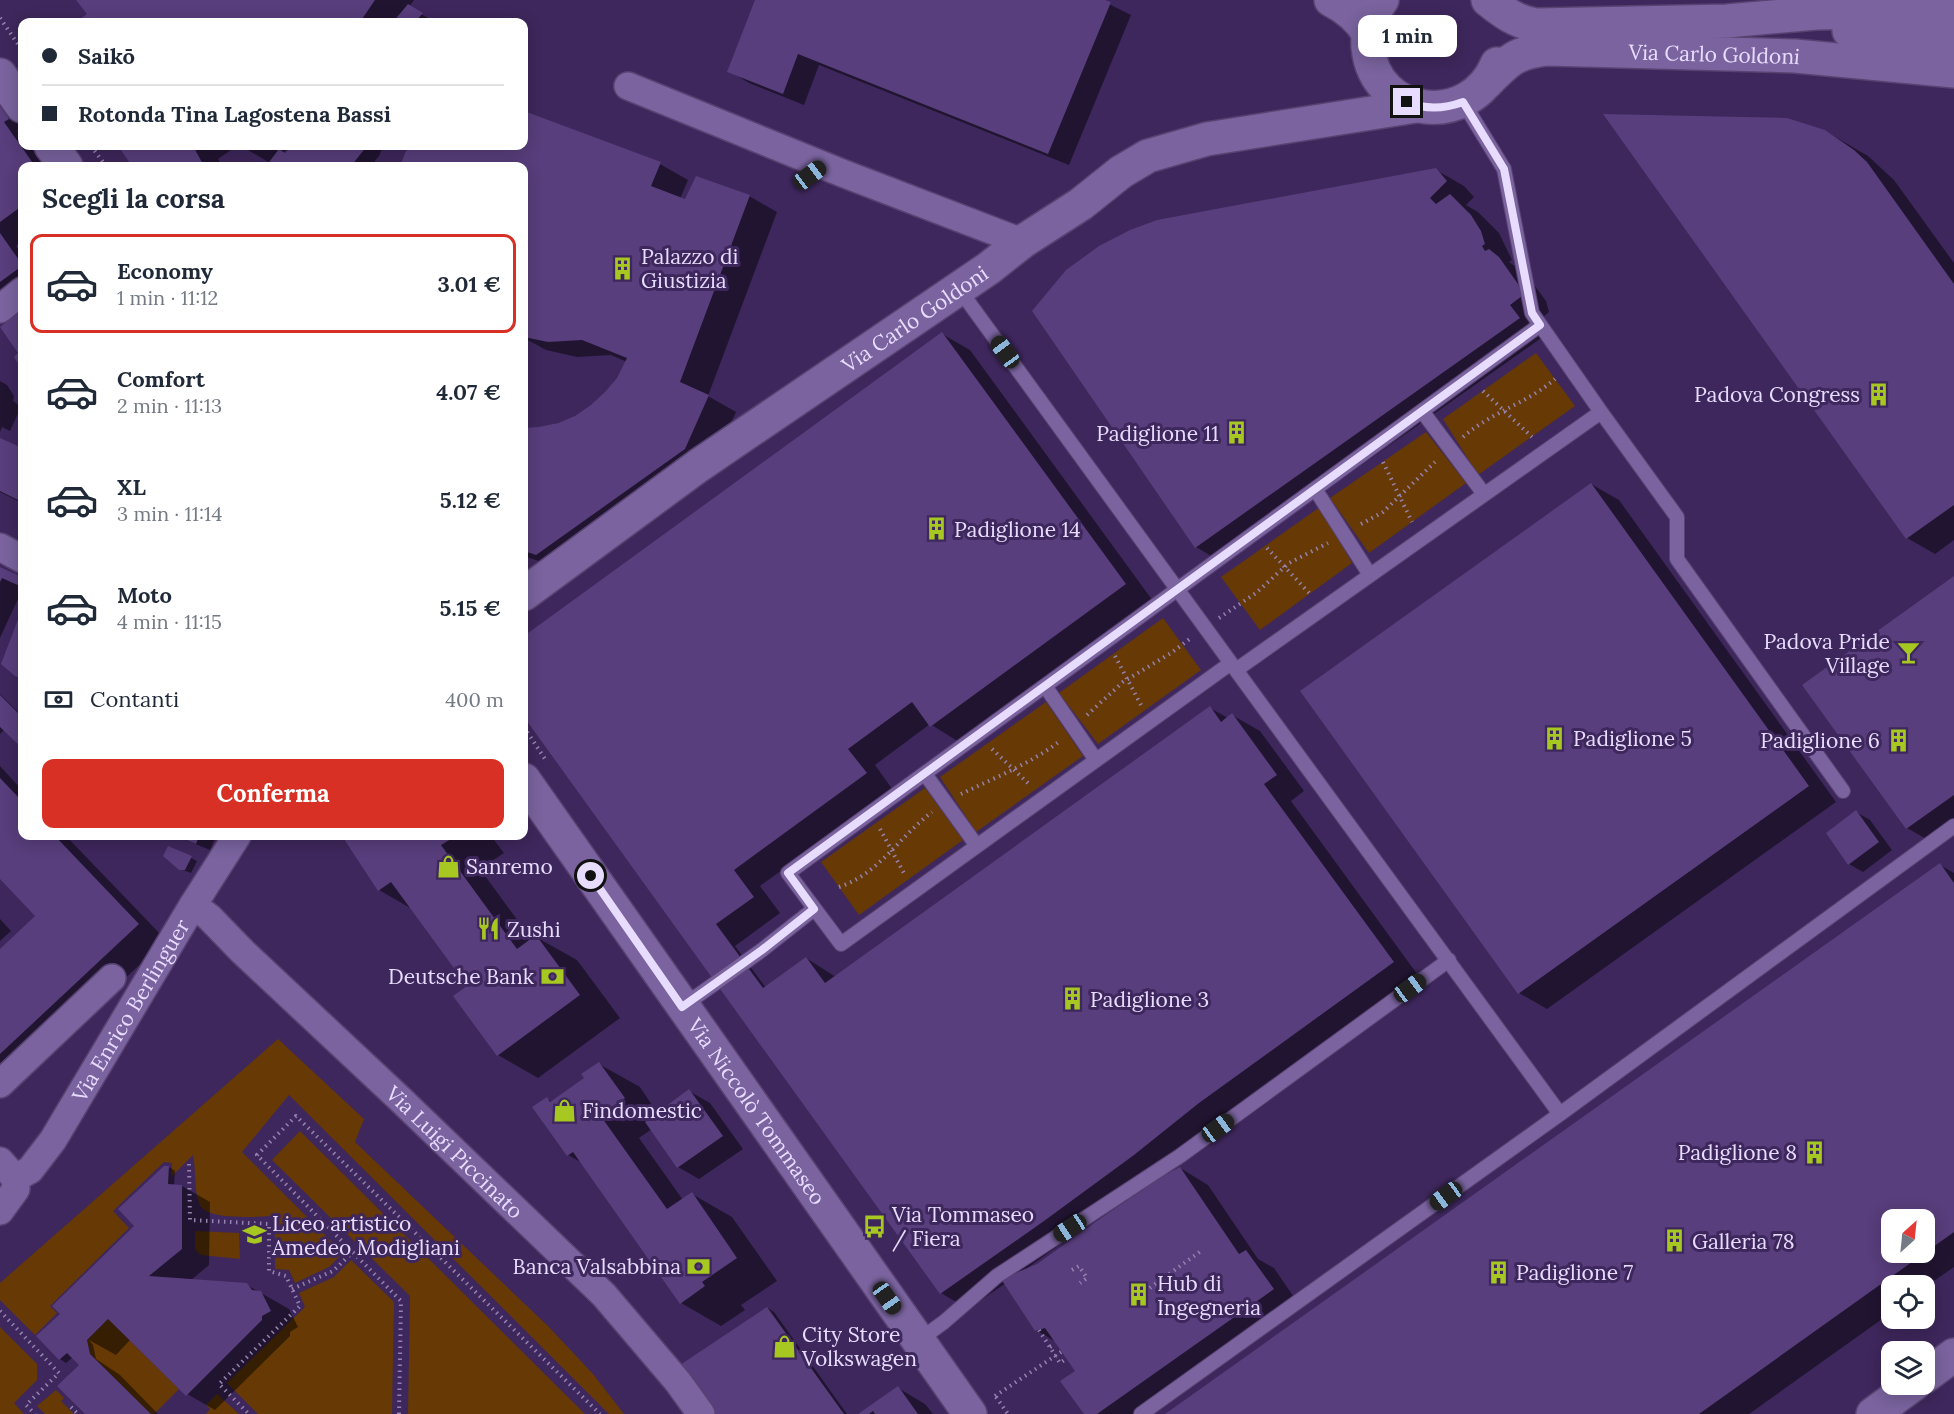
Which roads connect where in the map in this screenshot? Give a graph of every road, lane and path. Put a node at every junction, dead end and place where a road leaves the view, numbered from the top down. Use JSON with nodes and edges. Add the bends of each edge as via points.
{"nodes":[{"id":1,"x":1332,"y":0,"type":"edge"},
{"id":2,"x":1382,"y":0,"type":"edge"},
{"id":3,"x":1487,"y":0,"type":"edge"},
{"id":4,"x":1954,"y":11,"type":"edge"},
{"id":5,"x":0,"y":18,"type":"edge"},
{"id":6,"x":1727,"y":21,"type":"junction"},
{"id":7,"x":1368,"y":33,"type":"junction"},
{"id":8,"x":1954,"y":40,"type":"edge"},
{"id":9,"x":18,"y":44,"type":"edge"},
{"id":10,"x":1954,"y":71,"type":"edge"},
{"id":11,"x":0,"y":75,"type":"edge"},
{"id":12,"x":1378,"y":77,"type":"junction"},
{"id":13,"x":628,"y":86,"type":"dead end"},
{"id":14,"x":1475,"y":92,"type":"junction"},
{"id":15,"x":18,"y":100,"type":"edge"},
{"id":16,"x":1416,"y":106,"type":"junction"},
{"id":17,"x":1337,"y":120,"type":"junction"},
{"id":18,"x":1022,"y":242,"type":"junction"},
{"id":19,"x":959,"y":289,"type":"junction"},
{"id":20,"x":18,"y":294,"type":"edge"},
{"id":21,"x":0,"y":309,"type":"edge"},
{"id":22,"x":1540,"y":325,"type":"junction"},
{"id":23,"x":1556,"y":379,"type":"dead end"},
{"id":24,"x":1483,"y":390,"type":"dead end"},
{"id":25,"x":1503,"y":409,"type":"junction"},
{"id":26,"x":1422,"y":411,"type":"junction"},
{"id":27,"x":1601,"y":412,"type":"junction"},
{"id":28,"x":1532,"y":437,"type":"dead end"},
{"id":29,"x":1456,"y":442,"type":"dead end"},
{"id":30,"x":1443,"y":454,"type":"dead end"},
{"id":31,"x":1383,"y":462,"type":"dead end"},
{"id":32,"x":1315,"y":489,"type":"junction"},
{"id":33,"x":1484,"y":494,"type":"junction"},
{"id":34,"x":1400,"y":497,"type":"junction"},
{"id":35,"x":1412,"y":522,"type":"dead end"},
{"id":36,"x":1352,"y":529,"type":"dead end"},
{"id":37,"x":1337,"y":538,"type":"dead end"},
{"id":38,"x":1265,"y":546,"type":"dead end"},
{"id":39,"x":0,"y":547,"type":"edge"},
{"id":40,"x":18,"y":557,"type":"edge"},
{"id":41,"x":1285,"y":567,"type":"junction"},
{"id":42,"x":1370,"y":575,"type":"junction"},
{"id":43,"x":1178,"y":589,"type":"junction"},
{"id":44,"x":528,"y":591,"type":"edge"},
{"id":45,"x":1310,"y":594,"type":"dead end"},
{"id":46,"x":1240,"y":604,"type":"dead end"},
{"id":47,"x":1183,"y":644,"type":"dead end"},
{"id":48,"x":1114,"y":654,"type":"dead end"},
{"id":49,"x":1234,"y":667,"type":"junction"},
{"id":50,"x":1127,"y":678,"type":"junction"},
{"id":51,"x":1045,"y":686,"type":"junction"},
{"id":52,"x":1144,"y":711,"type":"dead end"},
{"id":53,"x":1081,"y":722,"type":"dead end"},
{"id":54,"x":1063,"y":738,"type":"dead end"},
{"id":55,"x":987,"y":744,"type":"dead end"},
{"id":56,"x":1096,"y":760,"type":"junction"},
{"id":57,"x":1013,"y":768,"type":"junction"},
{"id":58,"x":925,"y":774,"type":"junction"},
{"id":59,"x":528,"y":786,"type":"edge"},
{"id":60,"x":1035,"y":789,"type":"dead end"},
{"id":61,"x":1843,"y":791,"type":"dead end"},
{"id":62,"x":953,"y":797,"type":"dead end"},
{"id":63,"x":939,"y":807,"type":"dead end"},
{"id":64,"x":877,"y":822,"type":"dead end"},
{"id":65,"x":1954,"y":826,"type":"edge"},
{"id":66,"x":234,"y":840,"type":"edge"},
{"id":67,"x":977,"y":846,"type":"junction"},
{"id":68,"x":892,"y":851,"type":"junction"},
{"id":69,"x":908,"y":880,"type":"dead end"},
{"id":70,"x":839,"y":887,"type":"dead end"},
{"id":71,"x":193,"y":905,"type":"junction"},
{"id":72,"x":814,"y":909,"type":"junction"},
{"id":73,"x":1449,"y":960,"type":"junction"},
{"id":74,"x":111,"y":978,"type":"dead end"},
{"id":75,"x":682,"y":1007,"type":"junction"},
{"id":76,"x":0,"y":1084,"type":"edge"},
{"id":77,"x":1560,"y":1114,"type":"junction"},
{"id":78,"x":189,"y":1164,"type":"dead end"},
{"id":79,"x":8,"y":1169,"type":"edge"},
{"id":80,"x":0,"y":1211,"type":"edge"},
{"id":81,"x":1201,"y":1251,"type":"dead end"},
{"id":82,"x":353,"y":1252,"type":"junction"},
{"id":83,"x":1080,"y":1283,"type":"joint"},
{"id":84,"x":292,"y":1289,"type":"junction"},
{"id":85,"x":1140,"y":1295,"type":"dead end"},
{"id":86,"x":0,"y":1311,"type":"edge"},
{"id":87,"x":1039,"y":1330,"type":"dead end"},
{"id":88,"x":918,"y":1341,"type":"junction"},
{"id":89,"x":1055,"y":1344,"type":"dead end"},
{"id":90,"x":1050,"y":1347,"type":"junction"},
{"id":91,"x":1061,"y":1352,"type":"dead end"},
{"id":92,"x":1055,"y":1355,"type":"junction"},
{"id":93,"x":1954,"y":1355,"type":"edge"},
{"id":94,"x":1066,"y":1359,"type":"dead end"},
{"id":95,"x":1935,"y":1369,"type":"edge"},
{"id":96,"x":1899,"y":1395,"type":"edge"},
{"id":97,"x":982,"y":1405,"type":"edge"},
{"id":98,"x":71,"y":1407,"type":"dead end"},
{"id":99,"x":35,"y":1414,"type":"edge"},
{"id":100,"x":78,"y":1414,"type":"edge"},
{"id":101,"x":249,"y":1414,"type":"edge"},
{"id":102,"x":399,"y":1414,"type":"edge"},
{"id":103,"x":600,"y":1414,"type":"edge"},
{"id":104,"x":701,"y":1414,"type":"edge"},
{"id":105,"x":1141,"y":1414,"type":"edge"},
{"id":106,"x":1872,"y":1414,"type":"edge"}],
"edges":[{"from":1,"to":7,"type":"street","via":[[1353,14]]},
{"from":2,"to":7,"type":"street"},
{"from":3,"to":6,"type":"street","name":"Via Carlo Goldoni","via":[[1511,18],[1536,25]]},
{"from":3,"to":14,"type":"street","via":[[1501,38],[1498,62]]},
{"from":4,"to":6,"type":"street","name":"Via Carlo Goldoni","via":[[1816,13]]},
{"from":5,"to":9,"type":"path"},
{"from":6,"to":8,"type":"street"},
{"from":7,"to":12,"type":"street","via":[[1369,54]]},
{"from":10,"to":14,"type":"street","name":"Via Carlo Goldoni","via":[[1795,56],[1547,49],[1513,57]]},
{"from":11,"to":15,"type":"street"},
{"from":12,"to":16,"type":"street","via":[[1398,98]]},
{"from":12,"to":17,"type":"street","name":"Via Carlo Goldoni","via":[[1375,92],[1365,105]]},
{"from":13,"to":18,"type":"street","via":[[816,170]]},
{"from":14,"to":16,"type":"street","name":"Via Carlo Goldoni","via":[[1440,108]]},
{"from":14,"to":22,"type":"lane","via":[[1504,169],[1532,313]]},
{"from":16,"to":17,"type":"street","name":"Via Carlo Goldoni"},
{"from":17,"to":18,"type":"street","name":"Via Carlo Goldoni","via":[[1207,139],[1148,156]]},
{"from":18,"to":19,"type":"street","name":"Via Carlo Goldoni"},
{"from":19,"to":43,"type":"lane"},
{"from":19,"to":44,"type":"street","name":"Via Carlo Goldoni","via":[[698,466]]},
{"from":20,"to":21,"type":"street"},
{"from":22,"to":26,"type":"lane"},
{"from":22,"to":27,"type":"lane"},
{"from":23,"to":25,"type":"path","via":[[1533,397]]},
{"from":24,"to":25,"type":"path"},
{"from":25,"to":28,"type":"path"},
{"from":25,"to":29,"type":"path"},
{"from":26,"to":32,"type":"lane"},
{"from":26,"to":33,"type":"lane"},
{"from":27,"to":33,"type":"lane"},
{"from":27,"to":61,"type":"lane","via":[[1677,517],[1677,559]]},
{"from":30,"to":34,"type":"path"},
{"from":31,"to":34,"type":"path"},
{"from":32,"to":42,"type":"lane"},
{"from":32,"to":43,"type":"lane"},
{"from":33,"to":42,"type":"lane"},
{"from":34,"to":35,"type":"path"},
{"from":34,"to":36,"type":"path","via":[[1383,512]]},
{"from":37,"to":41,"type":"path"},
{"from":38,"to":41,"type":"path"},
{"from":39,"to":40,"type":"street"},
{"from":41,"to":45,"type":"path"},
{"from":41,"to":46,"type":"path"},
{"from":42,"to":49,"type":"lane"},
{"from":43,"to":49,"type":"lane"},
{"from":43,"to":51,"type":"lane"},
{"from":47,"to":50,"type":"path"},
{"from":48,"to":50,"type":"path"},
{"from":49,"to":56,"type":"lane"},
{"from":49,"to":73,"type":"lane"},
{"from":50,"to":52,"type":"path"},
{"from":50,"to":53,"type":"path"},
{"from":51,"to":56,"type":"lane"},
{"from":51,"to":58,"type":"lane"},
{"from":54,"to":57,"type":"path"},
{"from":55,"to":57,"type":"path"},
{"from":56,"to":67,"type":"lane"},
{"from":57,"to":60,"type":"path"},
{"from":57,"to":62,"type":"path"},
{"from":58,"to":67,"type":"lane"},
{"from":58,"to":72,"type":"lane","via":[[788,873]]},
{"from":59,"to":75,"type":"street","name":"Via Niccolò Tommaseo"},
{"from":63,"to":68,"type":"path"},
{"from":64,"to":68,"type":"path"},
{"from":65,"to":77,"type":"lane"},
{"from":66,"to":71,"type":"street","name":"Via Enrico Berlinguer"},
{"from":67,"to":72,"type":"lane","via":[[841,944]]},
{"from":68,"to":69,"type":"path"},
{"from":68,"to":70,"type":"path","via":[[863,877]]},
{"from":71,"to":79,"type":"street","name":"Via Enrico Berlinguer","via":[[53,1140],[30,1170]]},
{"from":71,"to":104,"type":"street","name":"Via Luigi Piccinato","via":[[604,1295]]},
{"from":72,"to":75,"type":"lane"},
{"from":73,"to":77,"type":"lane"},
{"from":73,"to":88,"type":"lane","via":[[1180,1156],[997,1276]]},
{"from":74,"to":76,"type":"street"},
{"from":75,"to":88,"type":"street","name":"Via Niccolò Tommaseo"},
{"from":77,"to":105,"type":"lane"},
{"from":78,"to":84,"type":"path","via":[[190,1220],[268,1224],[269,1271],[286,1276]]},
{"from":79,"to":80,"type":"street","via":[[16,1189]]},
{"from":81,"to":85,"type":"path"},
{"from":82,"to":84,"type":"path","via":[[333,1271]]},
{"from":82,"to":102,"type":"path","via":[[401,1301]]},
{"from":82,"to":103,"type":"path","via":[[257,1155],[296,1116]]},
{"from":83,"to":83,"type":"path","via":[[1087,1278],[1083,1272],[1078,1265],[1072,1270],[1079,1266],[1088,1278]]},
{"from":84,"to":101,"type":"path","via":[[300,1306],[219,1384]]},
{"from":86,"to":99,"type":"path","via":[[59,1373],[26,1404]]},
{"from":87,"to":90,"type":"path"},
{"from":88,"to":97,"type":"street","name":"Via Niccolò Tommaseo"},
{"from":89,"to":90,"type":"path"},
{"from":90,"to":92,"type":"path"},
{"from":91,"to":92,"type":"path"},
{"from":92,"to":94,"type":"path","via":[[1060,1363]]},
{"from":92,"to":97,"type":"path"},
{"from":93,"to":95,"type":"street"},
{"from":96,"to":106,"type":"street"},
{"from":98,"to":100,"type":"path"}]}
